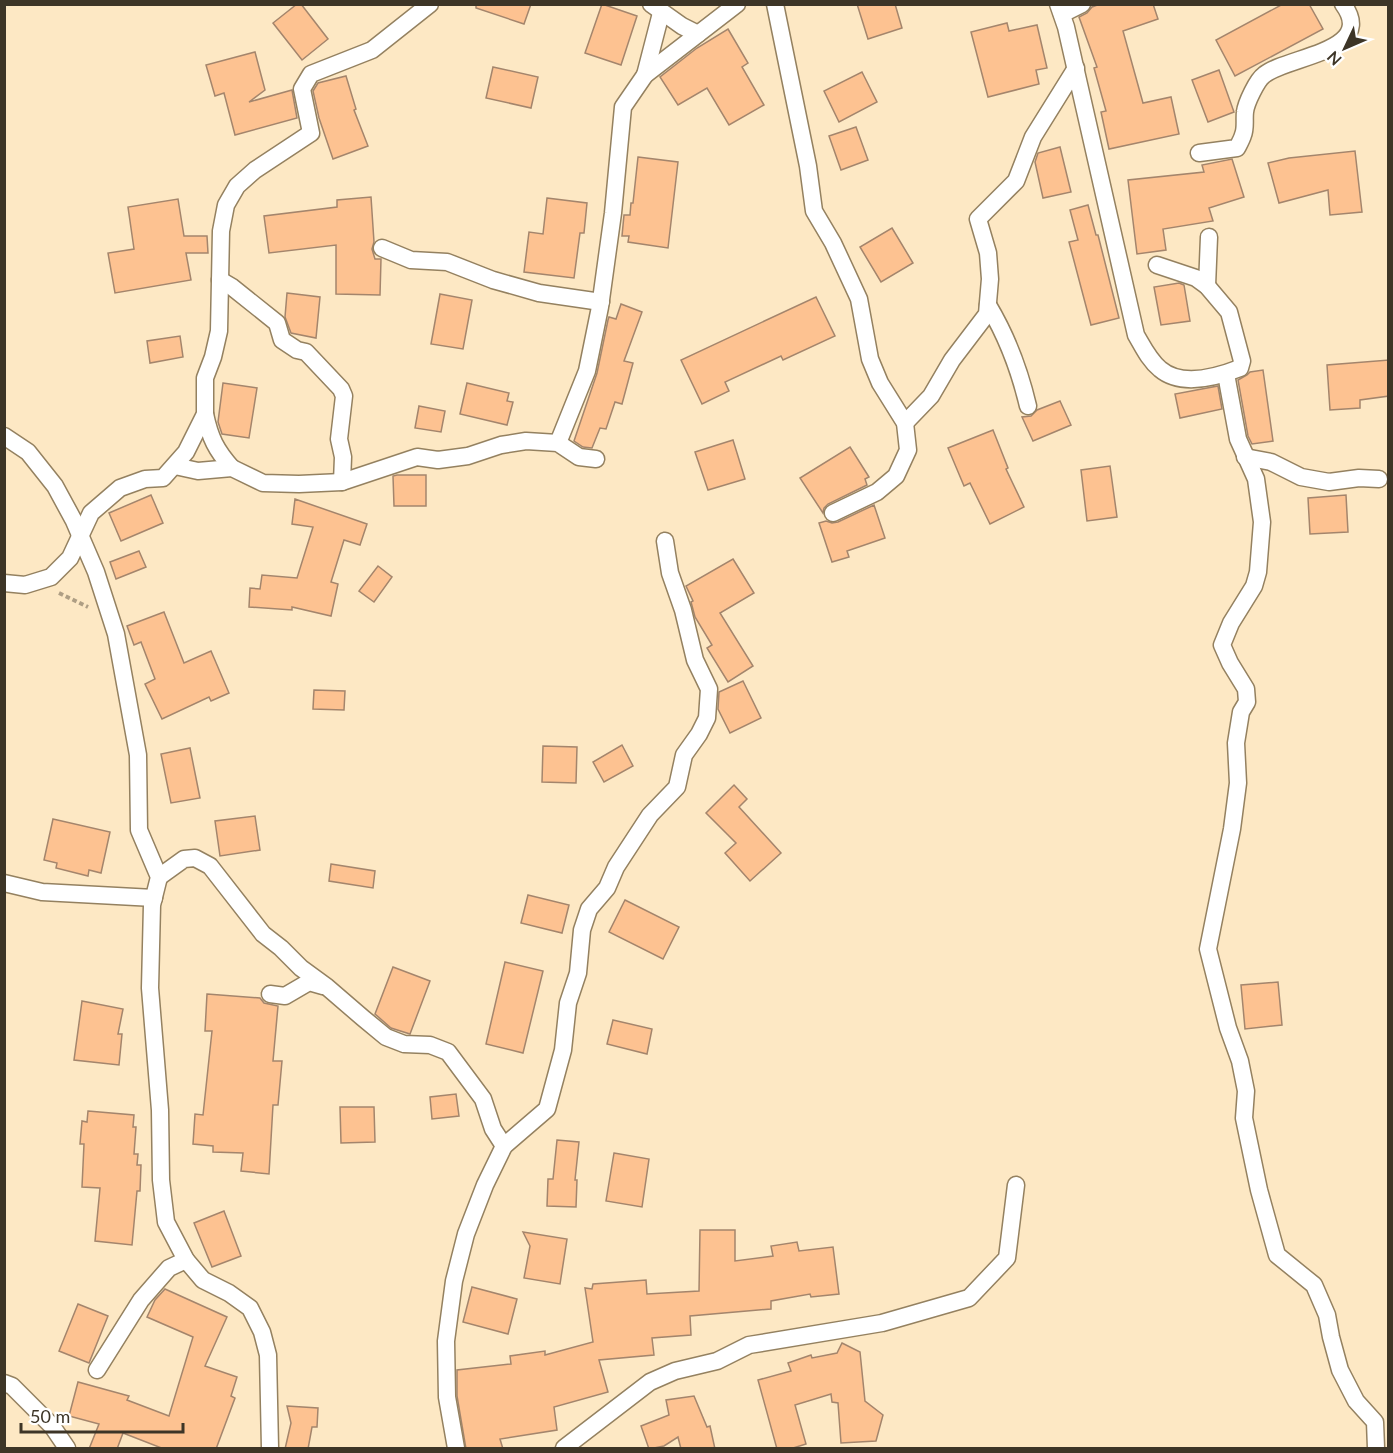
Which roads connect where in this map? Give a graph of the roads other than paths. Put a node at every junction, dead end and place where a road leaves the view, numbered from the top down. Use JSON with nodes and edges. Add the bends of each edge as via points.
{"nodes":[{"id":1,"x":430,"y":4,"type":"edge"},
{"id":2,"x":737,"y":4,"type":"edge"},
{"id":3,"x":775,"y":4,"type":"edge"},
{"id":4,"x":1082,"y":4,"type":"edge"},
{"id":5,"x":1343,"y":4,"type":"edge"},
{"id":6,"x":656,"y":9,"type":"edge"},
{"id":7,"x":1060,"y":9,"type":"edge"},
{"id":8,"x":698,"y":34,"type":"junction"},
{"id":9,"x":1076,"y":68,"type":"junction"},
{"id":10,"x":645,"y":75,"type":"junction"},
{"id":11,"x":1200,"y":153,"type":"dead end"},
{"id":12,"x":1209,"y":237,"type":"dead end"},
{"id":13,"x":382,"y":248,"type":"dead end"},
{"id":14,"x":1157,"y":265,"type":"dead end"},
{"id":15,"x":220,"y":280,"type":"junction"},
{"id":16,"x":1206,"y":286,"type":"junction"},
{"id":17,"x":601,"y":302,"type":"junction"},
{"id":18,"x":988,"y":305,"type":"junction"},
{"id":19,"x":1226,"y":374,"type":"junction"},
{"id":20,"x":1028,"y":406,"type":"dead end"},
{"id":21,"x":205,"y":414,"type":"junction"},
{"id":22,"x":905,"y":423,"type":"junction"},
{"id":23,"x":4,"y":436,"type":"edge"},
{"id":24,"x":558,"y":443,"type":"junction"},
{"id":25,"x":1245,"y":457,"type":"junction"},
{"id":26,"x":596,"y":459,"type":"dead end"},
{"id":27,"x":175,"y":466,"type":"junction"},
{"id":28,"x":232,"y":468,"type":"junction"},
{"id":29,"x":1378,"y":479,"type":"dead end"},
{"id":30,"x":342,"y":482,"type":"junction"},
{"id":31,"x":832,"y":513,"type":"dead end"},
{"id":32,"x":80,"y":535,"type":"junction"},
{"id":33,"x":665,"y":541,"type":"dead end"},
{"id":34,"x":4,"y":583,"type":"edge"},
{"id":35,"x":159,"y":877,"type":"junction"},
{"id":36,"x":4,"y":883,"type":"edge"},
{"id":37,"x":154,"y":898,"type":"junction"},
{"id":38,"x":327,"y":987,"type":"junction"},
{"id":39,"x":270,"y":993,"type":"dead end"},
{"id":40,"x":504,"y":1146,"type":"junction"},
{"id":41,"x":1016,"y":1185,"type":"dead end"},
{"id":42,"x":186,"y":1260,"type":"junction"},
{"id":43,"x":97,"y":1370,"type":"dead end"},
{"id":44,"x":4,"y":1383,"type":"edge"},
{"id":45,"x":67,"y":1449,"type":"edge"},
{"id":46,"x":270,"y":1449,"type":"edge"},
{"id":47,"x":456,"y":1449,"type":"edge"},
{"id":48,"x":564,"y":1449,"type":"edge"},
{"id":49,"x":1376,"y":1449,"type":"edge"}],
"edges":[{"from":1,"to":15,"type":"street","via":[[372,50],[311,74],[302,89],[311,133],[255,170],[237,186],[226,205]]},
{"from":2,"to":8,"type":"street"},
{"from":3,"to":22,"type":"street","via":[[814,211],[859,299],[870,359],[880,383]]},
{"from":4,"to":7,"type":"street"},
{"from":5,"to":11,"type":"street","via":[[1350,15],[1351,28],[1338,45],[1263,75],[1249,99],[1244,134],[1237,148]]},
{"from":6,"to":8,"type":"street"},
{"from":6,"to":10,"type":"street"},
{"from":7,"to":9,"type":"street"},
{"from":8,"to":10,"type":"street"},
{"from":9,"to":18,"type":"street","via":[[1033,137],[1016,182],[978,219],[988,253]]},
{"from":9,"to":19,"type":"street","via":[[1136,335],[1161,370],[1175,377]]},
{"from":10,"to":17,"type":"street","via":[[623,107]]},
{"from":12,"to":16,"type":"street"},
{"from":13,"to":17,"type":"street","via":[[411,260],[447,262],[539,293]]},
{"from":14,"to":16,"type":"street","via":[[1196,278]]},
{"from":15,"to":21,"type":"street","via":[[219,331],[205,378]]},
{"from":15,"to":30,"type":"street","via":[[277,323],[282,340],[306,352],[341,388]]},
{"from":16,"to":19,"type":"street","via":[[1229,312],[1235,329],[1242,361],[1240,368]]},
{"from":17,"to":24,"type":"street","via":[[587,371]]},
{"from":18,"to":20,"type":"street"},
{"from":18,"to":22,"type":"street","via":[[987,314],[931,396]]},
{"from":19,"to":25,"type":"street"},
{"from":21,"to":27,"type":"street"},
{"from":21,"to":28,"type":"street","via":[[218,453]]},
{"from":22,"to":31,"type":"street","via":[[908,450],[896,476],[877,492]]},
{"from":23,"to":32,"type":"street","via":[[28,452],[55,486]]},
{"from":24,"to":26,"type":"street","via":[[579,457]]},
{"from":24,"to":30,"type":"street","via":[[526,441],[468,456],[438,460],[417,457]]},
{"from":25,"to":29,"type":"street","via":[[1271,462],[1301,477],[1329,482]]},
{"from":25,"to":49,"type":"street","via":[[1256,479],[1262,522],[1254,586],[1222,645],[1246,689],[1247,702],[1241,712],[1236,742],[1238,783],[1232,829],[1208,949],[1240,1061],[1246,1091],[1244,1118],[1277,1255],[1314,1285],[1327,1315],[1340,1370],[1356,1401],[1375,1422]]},
{"from":27,"to":28,"type":"street","via":[[198,471]]},
{"from":27,"to":32,"type":"street","via":[[163,478],[145,479],[120,488],[91,513]]},
{"from":28,"to":30,"type":"street","via":[[263,483]]},
{"from":32,"to":34,"type":"street","via":[[70,558],[51,577],[25,585]]},
{"from":32,"to":35,"type":"street","via":[[116,633],[138,755],[139,830]]},
{"from":33,"to":40,"type":"street","via":[[695,660],[709,689],[707,718],[684,755],[677,787],[650,815],[607,888],[589,909],[582,930],[578,973],[568,1003],[561,1059],[547,1109]]},
{"from":35,"to":37,"type":"street"},
{"from":35,"to":38,"type":"street","via":[[184,859],[195,858],[210,866],[263,934]]},
{"from":36,"to":37,"type":"street","via":[[42,892]]},
{"from":37,"to":42,"type":"street","via":[[150,988],[160,1110],[161,1180],[166,1222]]},
{"from":38,"to":39,"type":"street","via":[[309,982],[285,996]]},
{"from":38,"to":40,"type":"street","via":[[386,1037],[448,1052],[483,1099],[493,1129]]},
{"from":40,"to":47,"type":"street","via":[[466,1234],[454,1281],[446,1341],[447,1397]]},
{"from":41,"to":48,"type":"street","via":[[1007,1258],[969,1298],[882,1323],[749,1345],[717,1361],[675,1371],[650,1382]]},
{"from":42,"to":43,"type":"street","via":[[169,1268],[141,1300]]},
{"from":42,"to":46,"type":"street","via":[[203,1280],[250,1308],[262,1332],[268,1355]]},
{"from":44,"to":45,"type":"street","via":[[12,1386],[52,1426]]}]}
